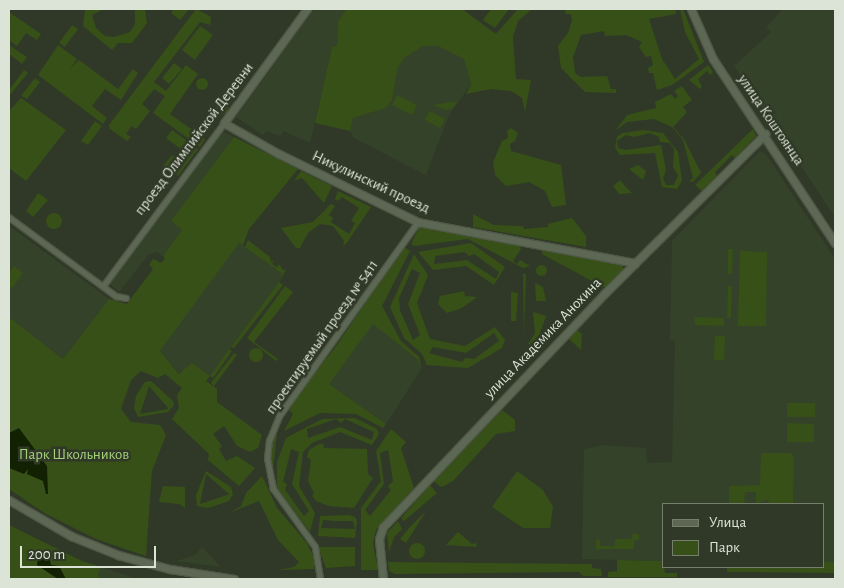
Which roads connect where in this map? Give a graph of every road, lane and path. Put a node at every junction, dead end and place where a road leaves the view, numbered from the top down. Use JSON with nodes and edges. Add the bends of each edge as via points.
{"nodes":[{"id":1,"x":307,"y":9,"type":"edge"},
{"id":2,"x":691,"y":9,"type":"edge"},
{"id":3,"x":224,"y":122,"type":"junction"},
{"id":4,"x":765,"y":134,"type":"junction"},
{"id":5,"x":9,"y":217,"type":"edge"},
{"id":6,"x":418,"y":222,"type":"junction"},
{"id":7,"x":835,"y":243,"type":"edge"},
{"id":8,"x":635,"y":263,"type":"junction"},
{"id":9,"x":103,"y":286,"type":"junction"},
{"id":10,"x":126,"y":298,"type":"dead end"},
{"id":11,"x":9,"y":500,"type":"edge"},
{"id":12,"x":234,"y":579,"type":"edge"},
{"id":13,"x":320,"y":579,"type":"edge"},
{"id":14,"x":383,"y":579,"type":"edge"}],
"edges":[{"from":1,"to":3,"type":"street","name":"проезд Олимпийской Деревни"},
{"from":2,"to":4,"type":"street","name":"улица Коштоянца","via":[[713,59]]},
{"from":3,"to":6,"type":"street","name":"Никулинский проезд","via":[[279,154]]},
{"from":3,"to":9,"type":"street","name":"проезд Олимпийской Деревни"},
{"from":4,"to":7,"type":"street","name":"улица Коштоянца"},
{"from":4,"to":8,"type":"street","name":"улица Академика Анохина"},
{"from":5,"to":9,"type":"street"},
{"from":6,"to":8,"type":"street","name":"Никулинский проезд"},
{"from":6,"to":13,"type":"street","name":"проектируемый проезд № 5411","via":[[279,416],[269,441],[268,470],[273,489],[315,548]]},
{"from":8,"to":14,"type":"street","name":"улица Академика Анохина","via":[[383,527],[379,539]]},
{"from":9,"to":10,"type":"street","via":[[118,297]]},
{"from":11,"to":12,"type":"street","via":[[71,536],[118,555],[170,569]]}]}
